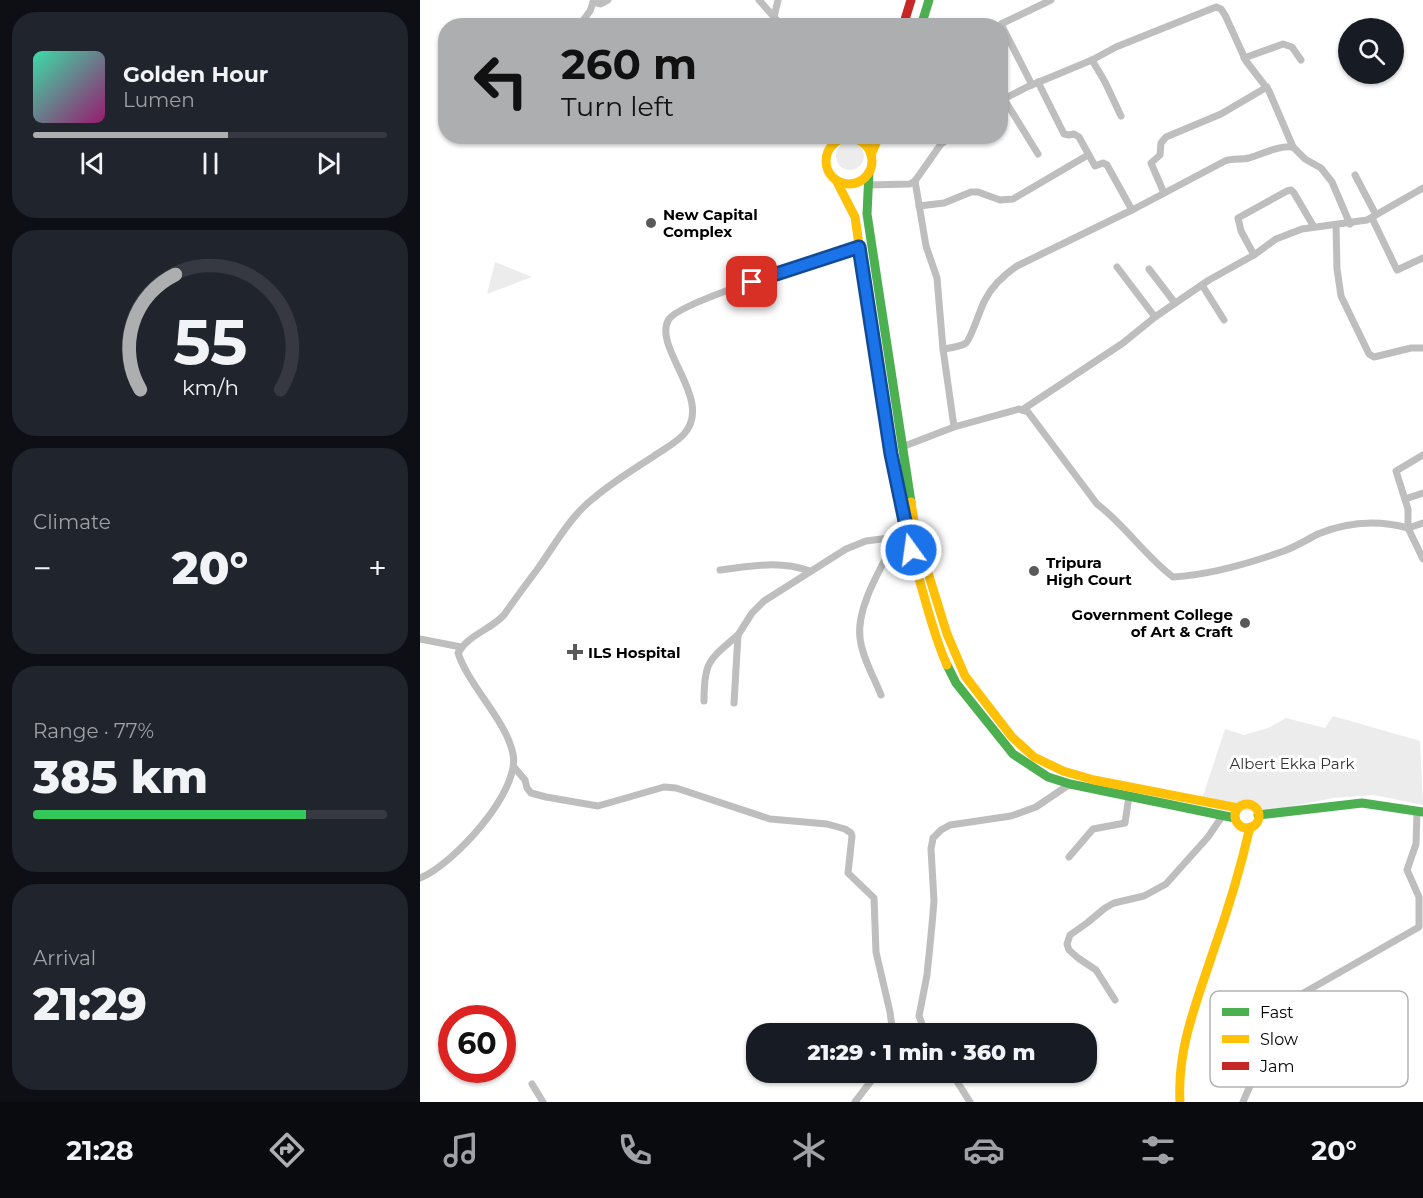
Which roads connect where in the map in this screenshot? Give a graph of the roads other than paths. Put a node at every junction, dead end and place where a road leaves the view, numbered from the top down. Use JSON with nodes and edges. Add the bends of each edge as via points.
{"nodes":[{"id":1,"x":608,"y":0,"type":"edge"},
{"id":2,"x":759,"y":0,"type":"edge"},
{"id":3,"x":778,"y":0,"type":"edge"},
{"id":4,"x":911,"y":0,"type":"edge"},
{"id":5,"x":929,"y":0,"type":"edge"},
{"id":6,"x":1051,"y":0,"type":"edge"},
{"id":7,"x":593,"y":1,"type":"edge"},
{"id":8,"x":774,"y":17,"type":"joint"},
{"id":9,"x":585,"y":18,"type":"edge"},
{"id":10,"x":905,"y":18,"type":"edge"},
{"id":11,"x":923,"y":18,"type":"edge"},
{"id":12,"x":1008,"y":21,"type":"edge"},
{"id":13,"x":1008,"y":36,"type":"edge"},
{"id":14,"x":1244,"y":58,"type":"junction"},
{"id":15,"x":1092,"y":60,"type":"junction"},
{"id":16,"x":1301,"y":60,"type":"dead end"},
{"id":17,"x":1035,"y":83,"type":"junction"},
{"id":18,"x":1267,"y":87,"type":"junction"},
{"id":19,"x":1008,"y":97,"type":"edge"},
{"id":20,"x":1008,"y":109,"type":"edge"},
{"id":21,"x":1120,"y":116,"type":"dead end"},
{"id":22,"x":833,"y":144,"type":"edge"},
{"id":23,"x":863,"y":144,"type":"edge"},
{"id":24,"x":876,"y":144,"type":"edge"},
{"id":25,"x":941,"y":144,"type":"edge"},
{"id":26,"x":1293,"y":147,"type":"junction"},
{"id":27,"x":1038,"y":154,"type":"dead end"},
{"id":28,"x":871,"y":155,"type":"junction"},
{"id":29,"x":1088,"y":156,"type":"junction"},
{"id":30,"x":869,"y":172,"type":"junction"},
{"id":31,"x":1355,"y":175,"type":"dead end"},
{"id":32,"x":915,"y":181,"type":"junction"},
{"id":33,"x":837,"y":182,"type":"junction"},
{"id":34,"x":868,"y":185,"type":"junction"},
{"id":35,"x":1423,"y":188,"type":"edge"},
{"id":36,"x":1164,"y":193,"type":"junction"},
{"id":37,"x":919,"y":206,"type":"junction"},
{"id":38,"x":1132,"y":210,"type":"junction"},
{"id":39,"x":1374,"y":217,"type":"junction"},
{"id":40,"x":1350,"y":224,"type":"junction"},
{"id":41,"x":1336,"y":225,"type":"junction"},
{"id":42,"x":1314,"y":227,"type":"junction"},
{"id":43,"x":859,"y":247,"type":"junction"},
{"id":44,"x":1254,"y":255,"type":"junction"},
{"id":45,"x":1423,"y":258,"type":"edge"},
{"id":46,"x":1117,"y":267,"type":"dead end"},
{"id":47,"x":1149,"y":269,"type":"dead end"},
{"id":48,"x":1202,"y":285,"type":"junction"},
{"id":49,"x":1175,"y":303,"type":"junction"},
{"id":50,"x":1155,"y":317,"type":"junction"},
{"id":51,"x":1224,"y":320,"type":"dead end"},
{"id":52,"x":1423,"y":348,"type":"edge"},
{"id":53,"x":943,"y":349,"type":"junction"},
{"id":54,"x":1022,"y":410,"type":"junction"},
{"id":55,"x":954,"y":427,"type":"junction"},
{"id":56,"x":902,"y":447,"type":"junction"},
{"id":57,"x":1423,"y":455,"type":"edge"},
{"id":58,"x":1423,"y":493,"type":"edge"},
{"id":59,"x":1405,"y":499,"type":"junction"},
{"id":60,"x":1423,"y":523,"type":"edge"},
{"id":61,"x":1408,"y":528,"type":"junction"},
{"id":62,"x":902,"y":536,"type":"junction"},
{"id":63,"x":1423,"y":558,"type":"edge"},
{"id":64,"x":720,"y":570,"type":"dead end"},
{"id":65,"x":810,"y":571,"type":"junction"},
{"id":66,"x":738,"y":634,"type":"junction"},
{"id":67,"x":420,"y":639,"type":"edge"},
{"id":68,"x":461,"y":647,"type":"junction"},
{"id":69,"x":881,"y":695,"type":"dead end"},
{"id":70,"x":704,"y":701,"type":"dead end"},
{"id":71,"x":734,"y":703,"type":"dead end"},
{"id":72,"x":514,"y":767,"type":"junction"},
{"id":73,"x":1070,"y":783,"type":"junction"},
{"id":74,"x":1129,"y":796,"type":"junction"},
{"id":75,"x":1238,"y":808,"type":"junction"},
{"id":76,"x":1420,"y":812,"type":"edge"},
{"id":77,"x":1223,"y":815,"type":"junction"},
{"id":78,"x":1258,"y":815,"type":"junction"},
{"id":79,"x":1235,"y":818,"type":"junction"},
{"id":80,"x":1250,"y":827,"type":"junction"},
{"id":81,"x":1070,"y":857,"type":"dead end"},
{"id":82,"x":420,"y":878,"type":"edge"},
{"id":83,"x":1307,"y":991,"type":"edge"},
{"id":84,"x":1115,"y":1000,"type":"dead end"},
{"id":85,"x":892,"y":1023,"type":"edge"},
{"id":86,"x":922,"y":1023,"type":"edge"},
{"id":87,"x":870,"y":1083,"type":"edge"},
{"id":88,"x":958,"y":1083,"type":"edge"},
{"id":89,"x":532,"y":1084,"type":"dead end"},
{"id":90,"x":1250,"y":1087,"type":"edge"},
{"id":91,"x":543,"y":1102,"type":"edge"},
{"id":92,"x":855,"y":1102,"type":"edge"},
{"id":93,"x":970,"y":1102,"type":"edge"},
{"id":94,"x":1180,"y":1102,"type":"edge"},
{"id":95,"x":1243,"y":1102,"type":"edge"}],
"edges":[{"from":1,"to":7,"type":"street","via":[[600,4]]},
{"from":2,"to":8,"type":"street"},
{"from":3,"to":8,"type":"street"},
{"from":4,"to":10,"type":"main road"},
{"from":5,"to":11,"type":"main road"},
{"from":6,"to":12,"type":"street"},
{"from":7,"to":9,"type":"street"},
{"from":13,"to":17,"type":"street"},
{"from":14,"to":15,"type":"street","via":[[1225,15],[1216,7],[1116,46]]},
{"from":14,"to":16,"type":"street","via":[[1283,44],[1292,46]]},
{"from":14,"to":18,"type":"street"},
{"from":15,"to":17,"type":"street"},
{"from":15,"to":21,"type":"street"},
{"from":17,"to":19,"type":"street"},
{"from":17,"to":29,"type":"street","via":[[1064,134],[1079,137]]},
{"from":18,"to":26,"type":"street"},
{"from":18,"to":36,"type":"street","via":[[1221,114],[1166,137],[1160,155],[1151,163]]},
{"from":20,"to":27,"type":"street"},
{"from":22,"to":33,"type":"main road","via":[[826,156],[828,171]]},
{"from":23,"to":28,"type":"main road"},
{"from":24,"to":28,"type":"main road"},
{"from":25,"to":32,"type":"street"},
{"from":26,"to":36,"type":"street","via":[[1225,161]]},
{"from":26,"to":40,"type":"street","via":[[1322,168]]},
{"from":28,"to":30,"type":"main road"},
{"from":29,"to":37,"type":"street","via":[[1013,199],[1000,200],[971,192],[944,203]]},
{"from":29,"to":38,"type":"street","via":[[1095,166],[1107,165]]},
{"from":30,"to":33,"type":"main road","via":[[852,184]]},
{"from":30,"to":34,"type":"main road"},
{"from":31,"to":39,"type":"street"},
{"from":32,"to":34,"type":"street"},
{"from":32,"to":37,"type":"street"},
{"from":33,"to":43,"type":"main road","via":[[855,217]]},
{"from":34,"to":56,"type":"main road","via":[[867,213]]},
{"from":35,"to":39,"type":"street"},
{"from":36,"to":38,"type":"street"},
{"from":37,"to":53,"type":"street","via":[[937,278]]},
{"from":38,"to":53,"type":"street","via":[[1003,276],[985,298],[971,337],[966,343]]},
{"from":39,"to":40,"type":"street"},
{"from":39,"to":45,"type":"street","via":[[1397,270]]},
{"from":40,"to":41,"type":"street"},
{"from":41,"to":42,"type":"street"},
{"from":41,"to":52,"type":"street","via":[[1341,296],[1369,354],[1374,357]]},
{"from":42,"to":44,"type":"street","via":[[1276,240]]},
{"from":42,"to":44,"type":"street","via":[[1292,190],[1287,191],[1238,218]]},
{"from":43,"to":62,"type":"main road"},
{"from":43,"to":68,"type":"street","via":[[675,312],[666,329],[670,349],[692,400],[691,423],[675,442],[616,480],[578,512],[498,622]]},
{"from":44,"to":48,"type":"street"},
{"from":46,"to":50,"type":"street"},
{"from":47,"to":49,"type":"street"},
{"from":48,"to":49,"type":"street"},
{"from":48,"to":51,"type":"street"},
{"from":49,"to":50,"type":"street"},
{"from":50,"to":54,"type":"street"},
{"from":53,"to":55,"type":"street"},
{"from":54,"to":55,"type":"street"},
{"from":54,"to":61,"type":"street","via":[[1028,412],[1097,504],[1173,577],[1213,571],[1282,552],[1343,526],[1382,523]]},
{"from":55,"to":56,"type":"street"},
{"from":56,"to":75,"type":"main road","via":[[916,534],[946,634],[965,676],[1012,736],[1034,757],[1064,771]]},
{"from":57,"to":59,"type":"street","via":[[1396,471]]},
{"from":58,"to":59,"type":"street"},
{"from":59,"to":61,"type":"street"},
{"from":60,"to":61,"type":"street"},
{"from":61,"to":63,"type":"street"},
{"from":62,"to":65,"type":"street","via":[[866,541]]},
{"from":62,"to":69,"type":"street","via":[[870,591],[860,625],[862,649]]},
{"from":62,"to":73,"type":"main road","via":[[956,683],[1013,754],[1048,777]]},
{"from":64,"to":65,"type":"street","via":[[780,563]]},
{"from":65,"to":66,"type":"street","via":[[764,601]]},
{"from":66,"to":70,"type":"street","via":[[707,666]]},
{"from":66,"to":71,"type":"street"},
{"from":67,"to":68,"type":"street"},
{"from":68,"to":72,"type":"street","via":[[458,653],[463,667],[503,730],[513,753]]},
{"from":72,"to":82,"type":"street","via":[[497,806],[478,830],[448,861]]},
{"from":72,"to":85,"type":"street","via":[[531,793],[546,797],[598,806],[670,787],[770,819],[827,824],[851,833],[848,873],[874,898],[876,952]]},
{"from":73,"to":74,"type":"main road"},
{"from":73,"to":86,"type":"street","via":[[1036,807],[1011,816],[950,825],[933,838],[934,900],[919,1016]]},
{"from":74,"to":77,"type":"main road"},
{"from":74,"to":81,"type":"street","via":[[1125,823],[1093,829]]},
{"from":75,"to":78,"type":"main road","via":[[1252,805]]},
{"from":75,"to":79,"type":"main road"},
{"from":76,"to":78,"type":"main road","via":[[1362,803]]},
{"from":76,"to":83,"type":"street","via":[[1416,844],[1407,870],[1419,897],[1419,927]]},
{"from":77,"to":79,"type":"main road"},
{"from":77,"to":84,"type":"street","via":[[1166,884],[1144,896],[1104,908],[1070,935],[1069,950],[1096,970]]},
{"from":78,"to":80,"type":"main road"},
{"from":79,"to":80,"type":"main road","via":[[1239,824]]},
{"from":80,"to":94,"type":"main road","via":[[1242,867],[1181,1046]]},
{"from":87,"to":92,"type":"street"},
{"from":88,"to":93,"type":"street"},
{"from":89,"to":91,"type":"street"},
{"from":90,"to":95,"type":"street"}]}
